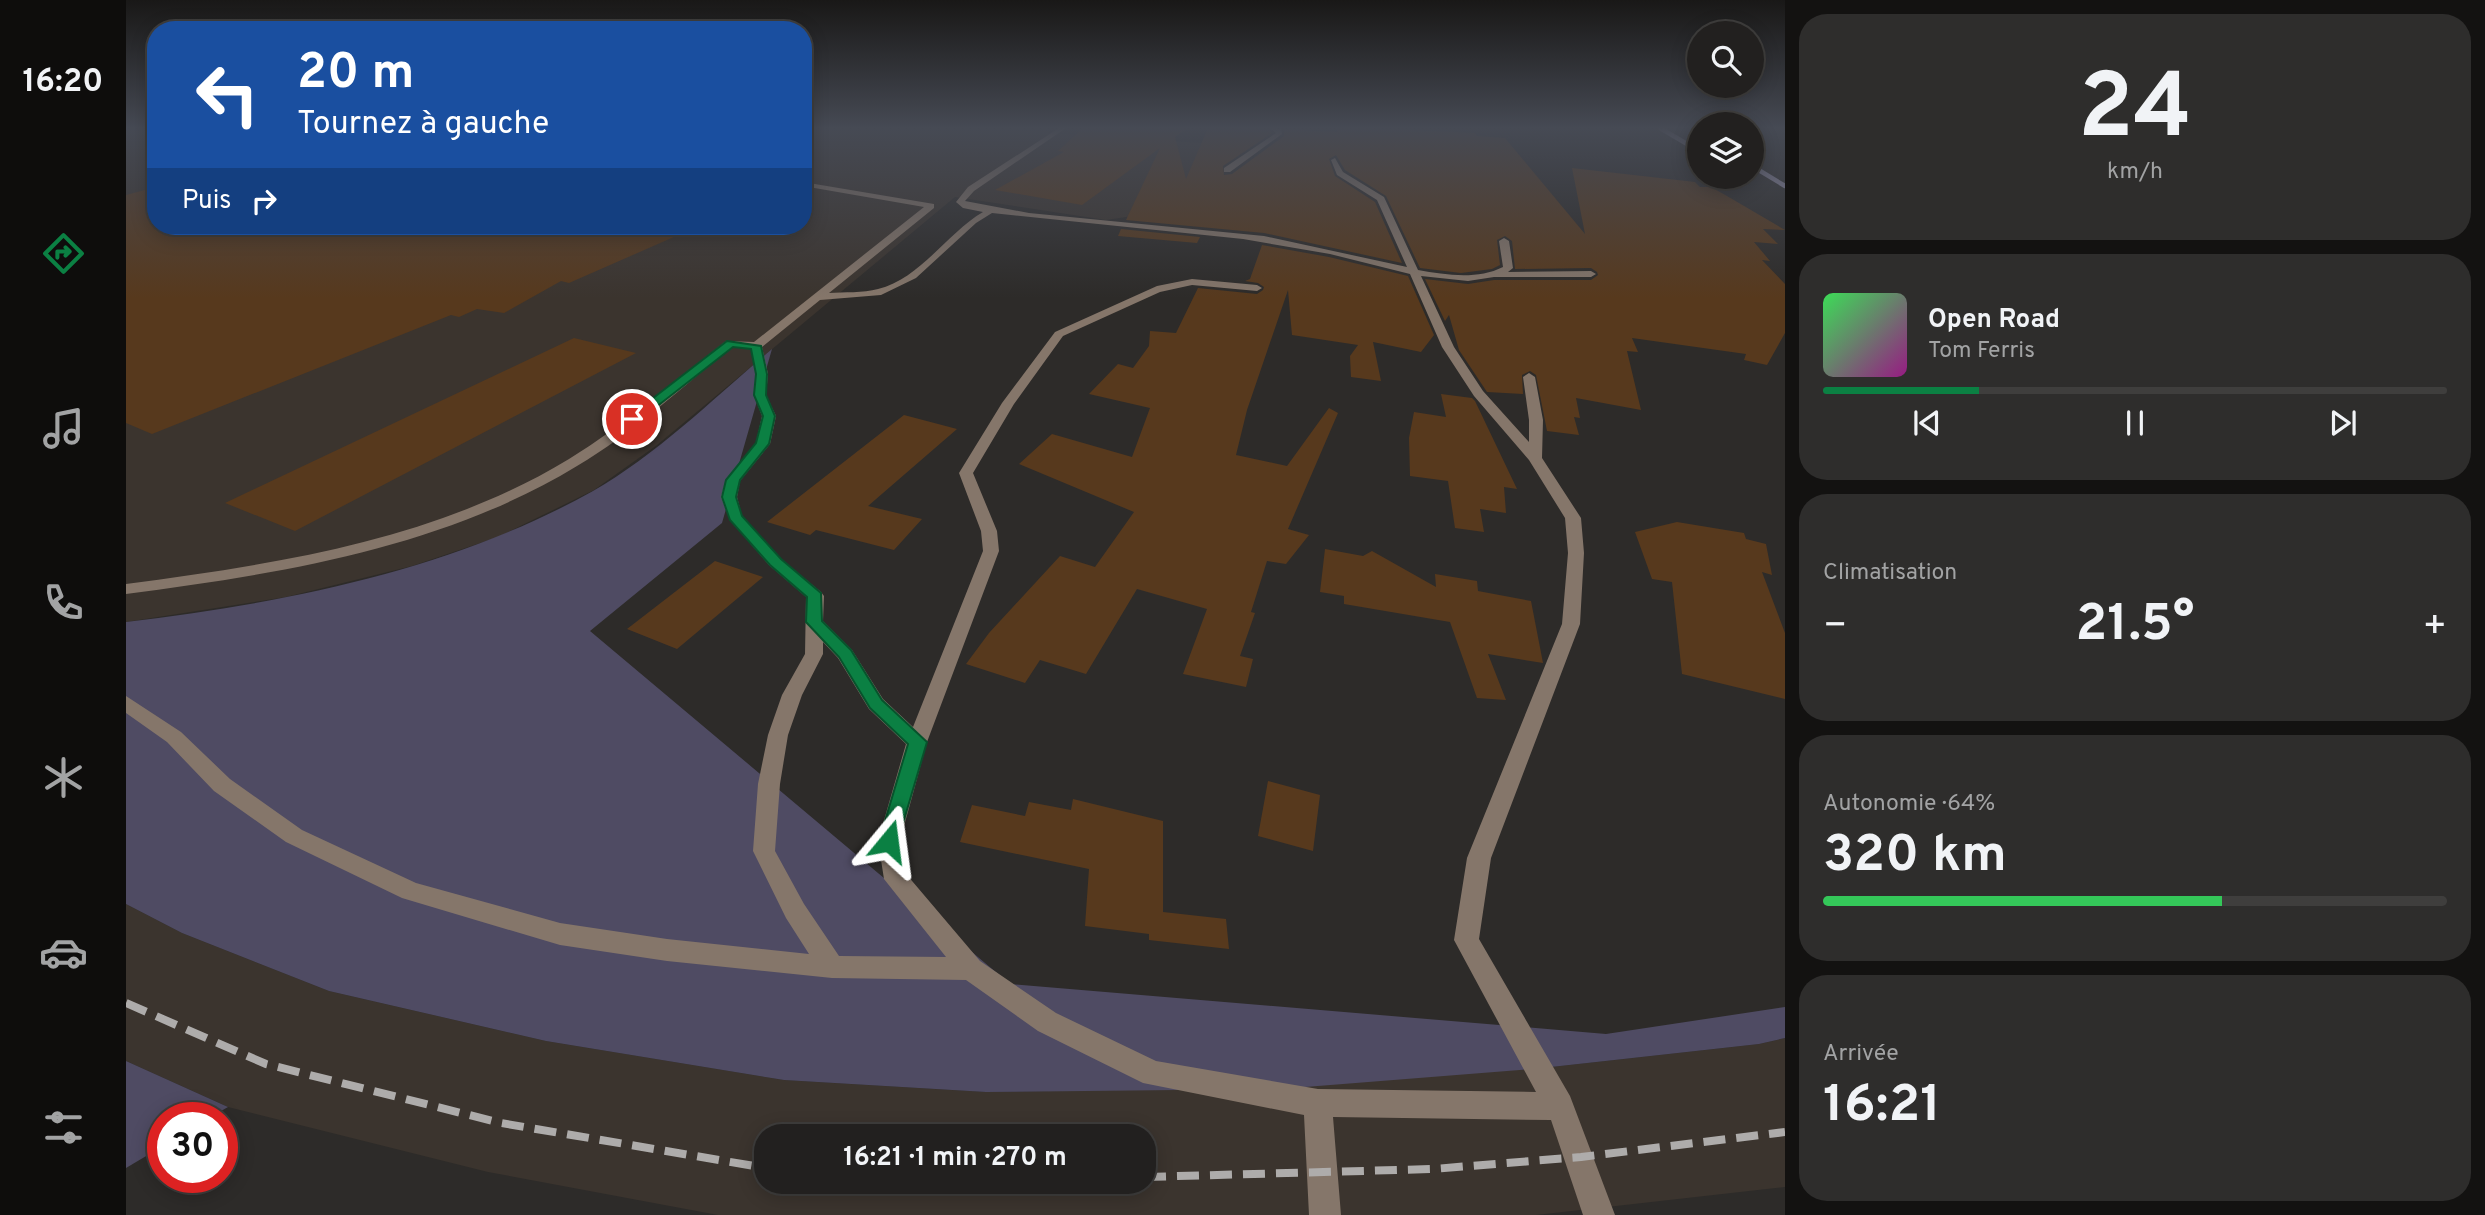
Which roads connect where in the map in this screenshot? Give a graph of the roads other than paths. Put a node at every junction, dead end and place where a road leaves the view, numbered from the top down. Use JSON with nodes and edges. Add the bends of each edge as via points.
{"nodes":[{"id":1,"x":812,"y":185,"type":"edge"},
{"id":2,"x":977,"y":185,"type":"edge"},
{"id":3,"x":1359,"y":185,"type":"edge"},
{"id":4,"x":990,"y":211,"type":"junction"},
{"id":5,"x":1504,"y":241,"type":"dead end"},
{"id":6,"x":1414,"y":272,"type":"junction"},
{"id":7,"x":1591,"y":274,"type":"dead end"},
{"id":8,"x":1498,"y":275,"type":"junction"},
{"id":9,"x":1257,"y":288,"type":"dead end"},
{"id":10,"x":817,"y":297,"type":"junction"},
{"id":11,"x":755,"y":346,"type":"junction"},
{"id":12,"x":1529,"y":377,"type":"dead end"},
{"id":13,"x":1535,"y":458,"type":"junction"},
{"id":14,"x":126,"y":589,"type":"edge"},
{"id":15,"x":814,"y":622,"type":"junction"},
{"id":16,"x":126,"y":703,"type":"edge"},
{"id":17,"x":918,"y":742,"type":"junction"},
{"id":18,"x":832,"y":967,"type":"junction"},
{"id":19,"x":971,"y":969,"type":"junction"},
{"id":20,"x":1318,"y":1103,"type":"junction"},
{"id":21,"x":1560,"y":1106,"type":"junction"},
{"id":22,"x":1325,"y":1215,"type":"edge"},
{"id":23,"x":1600,"y":1215,"type":"edge"}],
"edges":[{"from":1,"to":10,"type":"street","via":[[931,205]]},
{"from":2,"to":4,"type":"street","via":[[960,202]]},
{"from":3,"to":6,"type":"street","via":[[1381,198]]},
{"from":4,"to":6,"type":"street","via":[[1274,240]]},
{"from":4,"to":10,"type":"street","via":[[912,276],[881,292]]},
{"from":5,"to":8,"type":"street","via":[[1508,268]]},
{"from":6,"to":8,"type":"street"},
{"from":6,"to":13,"type":"street","via":[[1448,347],[1478,393]]},
{"from":7,"to":8,"type":"street"},
{"from":9,"to":17,"type":"street","via":[[1192,282],[1157,289],[1059,334],[1038,359],[966,473],[993,539],[991,551]]},
{"from":10,"to":11,"type":"street"},
{"from":11,"to":14,"type":"street","via":[[730,343],[552,475],[472,513],[397,539],[282,567]]},
{"from":11,"to":15,"type":"street","via":[[762,374],[760,395],[769,416],[762,444],[733,480],[729,497],[735,517],[775,562],[815,596]]},
{"from":12,"to":13,"type":"street","via":[[1536,421]]},
{"from":13,"to":21,"type":"street","via":[[1573,518],[1576,553],[1571,624],[1479,858],[1465,940]]},
{"from":15,"to":17,"type":"street","via":[[845,654],[876,704]]},
{"from":15,"to":18,"type":"street","via":[[814,654],[778,735],[764,852]]},
{"from":16,"to":18,"type":"street","via":[[174,737],[222,785],[294,836],[410,891],[561,934]]},
{"from":17,"to":19,"type":"street","via":[[889,841],[896,879]]},
{"from":18,"to":19,"type":"street"},
{"from":19,"to":20,"type":"street","via":[[1047,1022],[1153,1074]]},
{"from":20,"to":21,"type":"street"},
{"from":20,"to":22,"type":"street"},
{"from":21,"to":23,"type":"street"}]}
